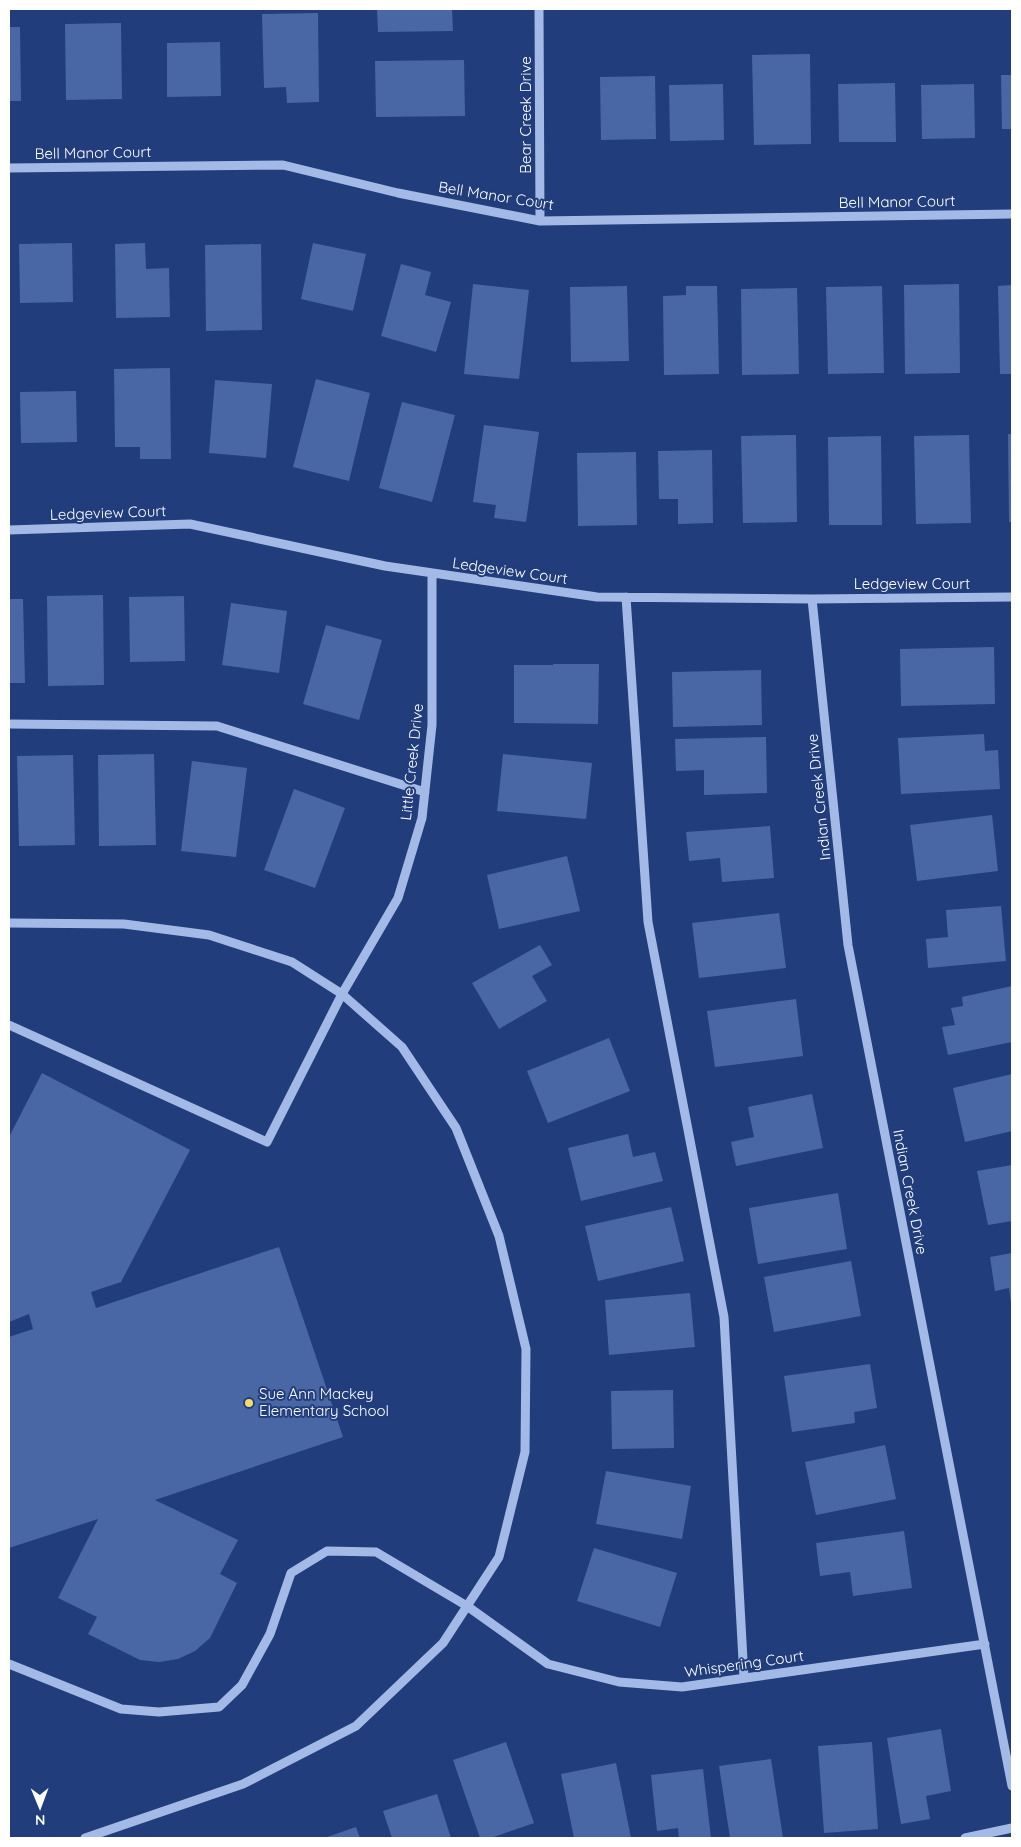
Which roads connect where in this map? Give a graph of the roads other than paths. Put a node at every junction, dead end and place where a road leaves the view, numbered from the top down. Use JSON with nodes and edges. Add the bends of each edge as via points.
{"nodes":[{"id":1,"x":539,"y":9,"type":"edge"},
{"id":2,"x":9,"y":168,"type":"edge"},
{"id":3,"x":1012,"y":214,"type":"edge"},
{"id":4,"x":540,"y":221,"type":"junction"},
{"id":5,"x":9,"y":530,"type":"edge"},
{"id":6,"x":432,"y":574,"type":"junction"},
{"id":7,"x":1012,"y":597,"type":"edge"},
{"id":8,"x":626,"y":598,"type":"junction"},
{"id":9,"x":812,"y":599,"type":"junction"},
{"id":10,"x":9,"y":724,"type":"edge"},
{"id":11,"x":425,"y":792,"type":"junction"},
{"id":12,"x":9,"y":923,"type":"edge"},
{"id":13,"x":342,"y":994,"type":"junction"},
{"id":14,"x":9,"y":1025,"type":"edge"},
{"id":15,"x":467,"y":1606,"type":"junction"},
{"id":16,"x":985,"y":1644,"type":"junction"},
{"id":17,"x":9,"y":1664,"type":"edge"},
{"id":18,"x":744,"y":1678,"type":"junction"},
{"id":19,"x":1012,"y":1786,"type":"edge"},
{"id":20,"x":1012,"y":1828,"type":"edge"},
{"id":21,"x":85,"y":1838,"type":"edge"},
{"id":22,"x":965,"y":1838,"type":"edge"}],
"edges":[{"from":1,"to":4,"type":"street","name":"Bear Creek Drive"},
{"from":2,"to":4,"type":"street","name":"Bell Manor Court","via":[[284,165],[398,193]]},
{"from":3,"to":4,"type":"street","name":"Bell Manor Court"},
{"from":5,"to":6,"type":"street","name":"Ledgeview Court","via":[[190,524]]},
{"from":6,"to":8,"type":"street","name":"Ledgeview Court","via":[[597,598]]},
{"from":6,"to":11,"type":"street","name":"Little Creek Drive","via":[[432,725]]},
{"from":7,"to":9,"type":"street","name":"Ledgeview Court"},
{"from":8,"to":9,"type":"street","name":"Ledgeview Court"},
{"from":8,"to":18,"type":"street","via":[[648,922],[724,1317]]},
{"from":9,"to":16,"type":"street","name":"Indian Creek Drive","via":[[848,945]]},
{"from":10,"to":11,"type":"street","via":[[217,726]]},
{"from":11,"to":13,"type":"street","name":"Little Creek Drive","via":[[422,818],[398,898]]},
{"from":12,"to":13,"type":"street","via":[[124,924],[209,935],[292,962]]},
{"from":13,"to":14,"type":"street","name":"Little Creek Drive","via":[[267,1142]]},
{"from":13,"to":15,"type":"street","via":[[402,1047],[456,1128],[499,1236],[526,1349],[525,1452],[498,1557]]},
{"from":15,"to":17,"type":"street","name":"Whispering Court","via":[[376,1552],[327,1551],[291,1573],[270,1634],[242,1685],[219,1707],[159,1712],[121,1709]]},
{"from":15,"to":18,"type":"street","name":"Whispering Court","via":[[548,1664],[619,1682],[682,1687]]},
{"from":15,"to":21,"type":"street","via":[[443,1644],[356,1726],[243,1784]]},
{"from":16,"to":18,"type":"street","name":"Whispering Court"},
{"from":16,"to":19,"type":"street","name":"Indian Creek Drive"},
{"from":20,"to":22,"type":"street"}]}
